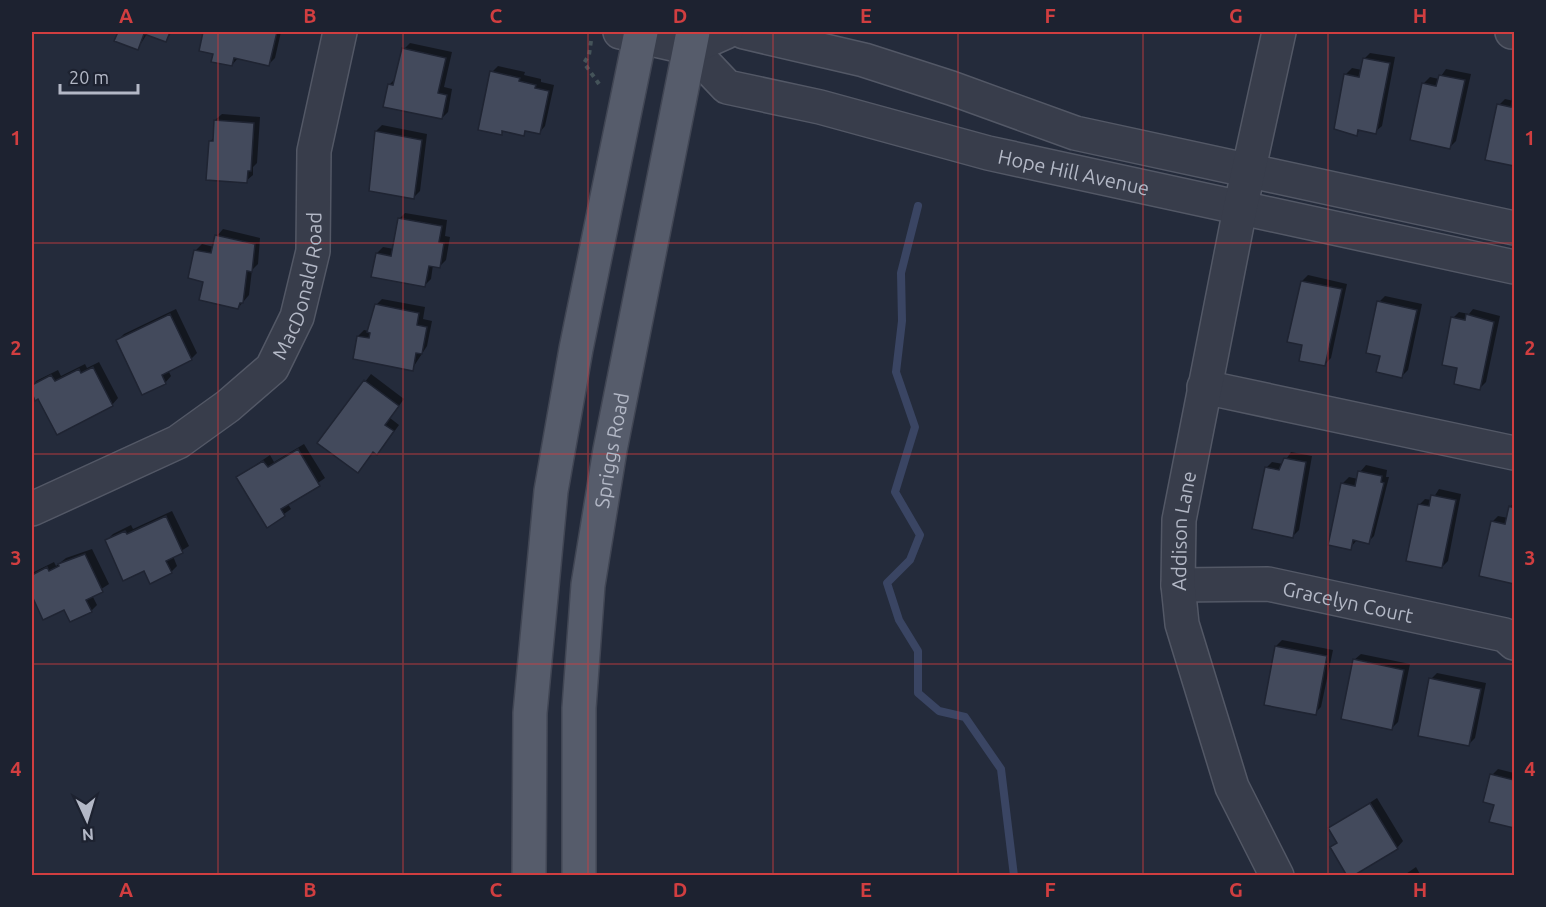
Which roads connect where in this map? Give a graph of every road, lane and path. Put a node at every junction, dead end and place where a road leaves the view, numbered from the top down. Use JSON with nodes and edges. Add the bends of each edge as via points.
{"nodes":[{"id":1,"x":340,"y":32,"type":"edge"},
{"id":2,"x":726,"y":32,"type":"edge"},
{"id":3,"x":744,"y":32,"type":"edge"},
{"id":4,"x":1279,"y":32,"type":"edge"},
{"id":5,"x":633,"y":33,"type":"edge"},
{"id":6,"x":692,"y":40,"type":"edge"},
{"id":7,"x":589,"y":55,"type":"dead end"},
{"id":8,"x":584,"y":63,"type":"dead end"},
{"id":9,"x":1248,"y":172,"type":"junction"},
{"id":10,"x":1240,"y":209,"type":"junction"},
{"id":11,"x":1515,"y":228,"type":"edge"},
{"id":12,"x":1515,"y":267,"type":"edge"},
{"id":13,"x":1204,"y":387,"type":"junction"},
{"id":14,"x":1515,"y":453,"type":"edge"},
{"id":15,"x":32,"y":509,"type":"edge"},
{"id":16,"x":1178,"y":585,"type":"junction"},
{"id":17,"x":1515,"y":644,"type":"edge"},
{"id":18,"x":529,"y":876,"type":"edge"},
{"id":19,"x":579,"y":876,"type":"edge"},
{"id":20,"x":1277,"y":876,"type":"edge"}],
"edges":[{"from":1,"to":15,"type":"street","name":"MacDonald Road","via":[[314,151],[314,251],[297,317],[272,368],[178,442]]},
{"from":2,"to":6,"type":"street"},
{"from":3,"to":9,"type":"street","name":"Hope Hill Avenue","via":[[864,60],[1075,133]]},
{"from":4,"to":9,"type":"street","name":"Addison Lane"},
{"from":5,"to":6,"type":"street"},
{"from":5,"to":18,"type":"main road","via":[[551,491],[530,713]]},
{"from":6,"to":10,"type":"street","name":"Hope Hill Avenue","via":[[727,87],[831,110],[988,153]]},
{"from":6,"to":19,"type":"main road","name":"Spriggs Road","via":[[610,450],[588,585],[579,708]]},
{"from":7,"to":8,"type":"path"},
{"from":9,"to":10,"type":"street","name":"Addison Lane"},
{"from":9,"to":11,"type":"street","name":"Hope Hill Avenue"},
{"from":10,"to":12,"type":"street","name":"Hope Hill Avenue"},
{"from":10,"to":13,"type":"street","name":"Addison Lane"},
{"from":13,"to":14,"type":"street"},
{"from":13,"to":16,"type":"street","name":"Addison Lane","via":[[1179,520]]},
{"from":16,"to":17,"type":"street","name":"Gracelyn Court","via":[[1268,584],[1505,635]]},
{"from":16,"to":20,"type":"street","name":"Addison Lane","via":[[1182,624],[1232,787]]}]}
